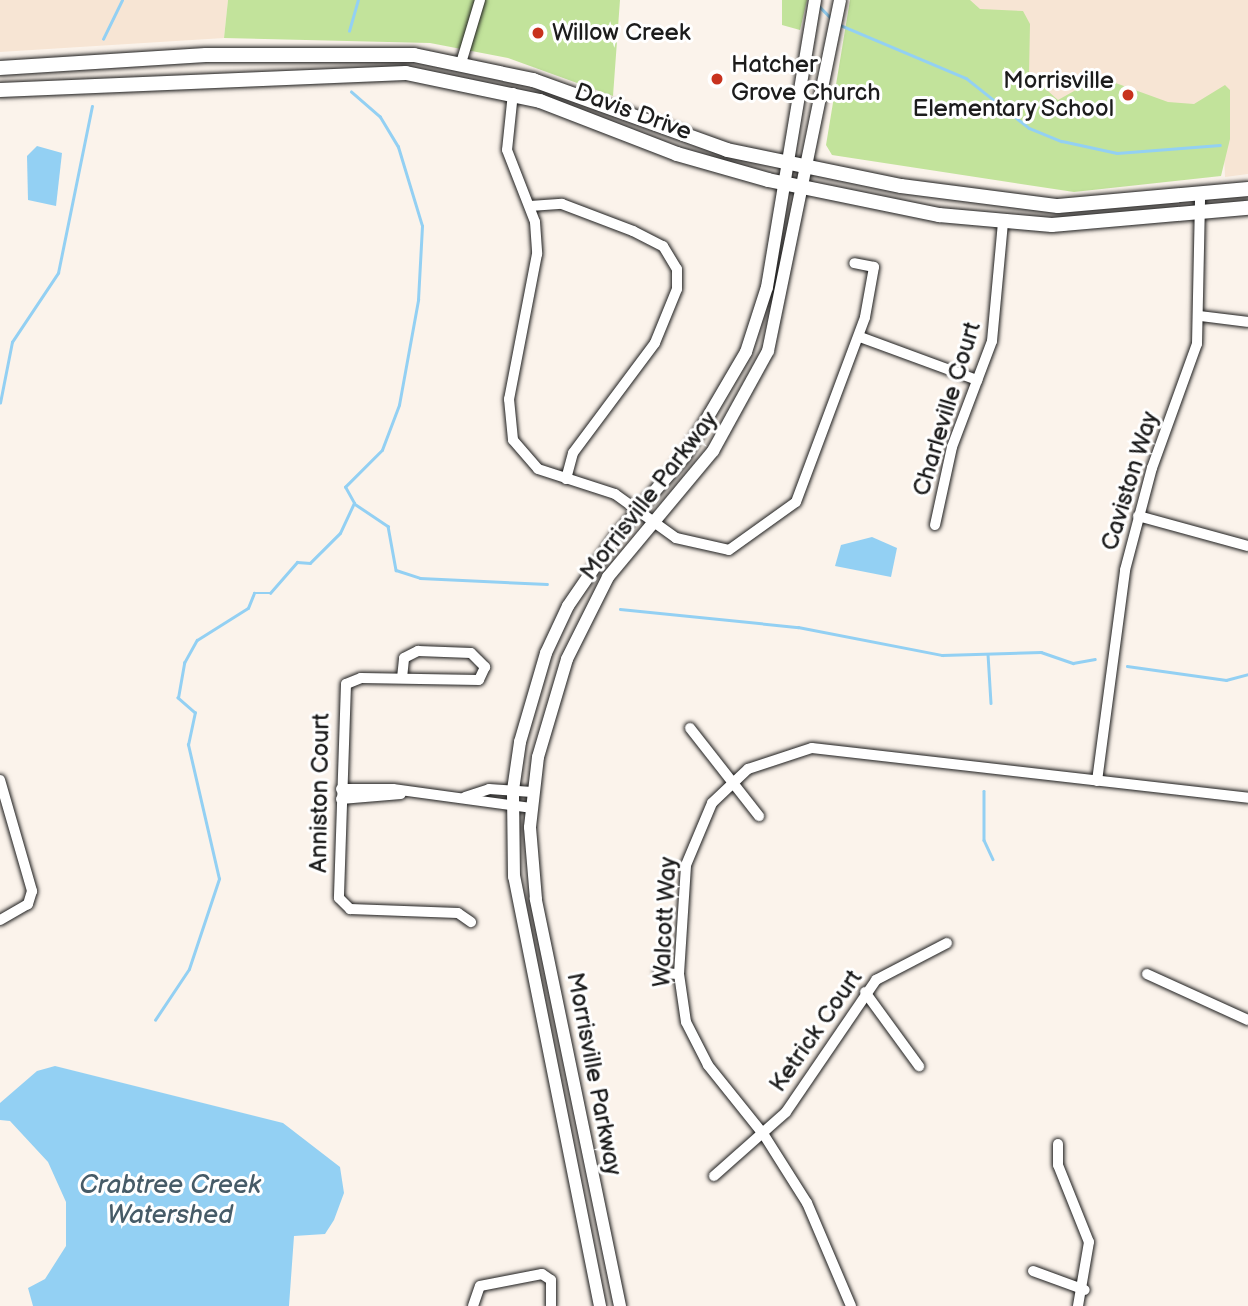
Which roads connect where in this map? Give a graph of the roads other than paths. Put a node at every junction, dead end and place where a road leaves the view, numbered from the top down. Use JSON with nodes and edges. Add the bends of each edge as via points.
{"nodes":[{"id":1,"x":480,"y":0,"type":"edge"},
{"id":2,"x":815,"y":0,"type":"edge"},
{"id":3,"x":840,"y":0,"type":"edge"},
{"id":4,"x":461,"y":63,"type":"junction"},
{"id":5,"x":0,"y":68,"type":"edge"},
{"id":6,"x":0,"y":90,"type":"edge"},
{"id":7,"x":513,"y":93,"type":"junction"},
{"id":8,"x":789,"y":165,"type":"junction"},
{"id":9,"x":808,"y":170,"type":"junction"},
{"id":10,"x":785,"y":185,"type":"junction"},
{"id":11,"x":804,"y":189,"type":"junction"},
{"id":12,"x":1248,"y":189,"type":"edge"},
{"id":13,"x":1200,"y":195,"type":"junction"},
{"id":14,"x":530,"y":206,"type":"junction"},
{"id":15,"x":1248,"y":208,"type":"edge"},
{"id":16,"x":1201,"y":214,"type":"junction"},
{"id":17,"x":1003,"y":222,"type":"junction"},
{"id":18,"x":854,"y":263,"type":"dead end"},
{"id":19,"x":1200,"y":316,"type":"junction"},
{"id":20,"x":1248,"y":322,"type":"edge"},
{"id":21,"x":860,"y":337,"type":"junction"},
{"id":22,"x":978,"y":380,"type":"junction"},
{"id":23,"x":566,"y":478,"type":"junction"},
{"id":24,"x":638,"y":509,"type":"junction"},
{"id":25,"x":1139,"y":516,"type":"junction"},
{"id":26,"x":652,"y":522,"type":"junction"},
{"id":27,"x":935,"y":525,"type":"dead end"},
{"id":28,"x":1248,"y":545,"type":"edge"},
{"id":29,"x":402,"y":678,"type":"junction"},
{"id":30,"x":690,"y":728,"type":"dead end"},
{"id":31,"x":0,"y":780,"type":"edge"},
{"id":32,"x":1097,"y":781,"type":"junction"},
{"id":33,"x":730,"y":783,"type":"junction"},
{"id":34,"x":513,"y":790,"type":"junction"},
{"id":35,"x":532,"y":792,"type":"junction"},
{"id":36,"x":341,"y":794,"type":"junction"},
{"id":37,"x":465,"y":797,"type":"junction"},
{"id":38,"x":1248,"y":798,"type":"edge"},
{"id":39,"x":512,"y":806,"type":"junction"},
{"id":40,"x":531,"y":808,"type":"junction"},
{"id":41,"x":759,"y":816,"type":"dead end"},
{"id":42,"x":0,"y":920,"type":"edge"},
{"id":43,"x":471,"y":922,"type":"dead end"},
{"id":44,"x":947,"y":943,"type":"dead end"},
{"id":45,"x":659,"y":973,"type":"dead end"},
{"id":46,"x":680,"y":974,"type":"junction"},
{"id":47,"x":1147,"y":974,"type":"dead end"},
{"id":48,"x":865,"y":992,"type":"junction"},
{"id":49,"x":1248,"y":1020,"type":"edge"},
{"id":50,"x":919,"y":1066,"type":"dead end"},
{"id":51,"x":764,"y":1135,"type":"junction"},
{"id":52,"x":1058,"y":1144,"type":"dead end"},
{"id":53,"x":714,"y":1175,"type":"dead end"},
{"id":54,"x":1033,"y":1271,"type":"dead end"},
{"id":55,"x":1084,"y":1290,"type":"junction"},
{"id":56,"x":848,"y":1305,"type":"edge"},
{"id":57,"x":473,"y":1306,"type":"edge"},
{"id":58,"x":551,"y":1306,"type":"edge"},
{"id":59,"x":600,"y":1306,"type":"edge"},
{"id":60,"x":620,"y":1306,"type":"edge"},
{"id":61,"x":1078,"y":1306,"type":"edge"}],
"edges":[{"from":1,"to":4,"type":"street"},
{"from":2,"to":8,"type":"main road","name":"Morrisville Parkway"},
{"from":3,"to":9,"type":"main road","name":"Morrisville Parkway"},
{"from":4,"to":5,"type":"main road","name":"Davis Drive","via":[[352,52]]},
{"from":4,"to":8,"type":"main road","name":"Davis Drive","via":[[533,80],[675,133]]},
{"from":6,"to":7,"type":"main road","name":"Davis Drive","via":[[363,71],[421,75]]},
{"from":7,"to":10,"type":"main road","name":"Davis Drive","via":[[677,154]]},
{"from":7,"to":14,"type":"street","via":[[507,150]]},
{"from":8,"to":9,"type":"main road","name":"Davis Drive"},
{"from":8,"to":10,"type":"main road","name":"Morrisville Parkway"},
{"from":9,"to":11,"type":"main road","name":"Morrisville Parkway"},
{"from":9,"to":13,"type":"main road","name":"Davis Drive","via":[[1058,206]]},
{"from":10,"to":11,"type":"main road","name":"Davis Drive"},
{"from":10,"to":24,"type":"main road","name":"Morrisville Parkway","via":[[767,287],[746,352],[685,456]]},
{"from":11,"to":17,"type":"main road","name":"Davis Drive"},
{"from":11,"to":26,"type":"main road","name":"Morrisville Parkway","via":[[775,328],[751,389],[713,451]]},
{"from":12,"to":13,"type":"main road","name":"Davis Drive"},
{"from":13,"to":16,"type":"street","name":"Caviston Way"},
{"from":14,"to":23,"type":"street","via":[[537,254],[508,416],[513,440],[528,461]]},
{"from":14,"to":23,"type":"street","via":[[562,204],[644,236],[670,253],[677,269],[677,289],[651,351],[573,453]]},
{"from":15,"to":16,"type":"main road","name":"Davis Drive"},
{"from":16,"to":17,"type":"main road","name":"Davis Drive","via":[[1052,225]]},
{"from":16,"to":19,"type":"street","name":"Caviston Way"},
{"from":17,"to":22,"type":"street","name":"Charleville Court","via":[[996,322]]},
{"from":18,"to":21,"type":"street","via":[[874,267]]},
{"from":19,"to":20,"type":"street"},
{"from":19,"to":25,"type":"street","name":"Caviston Way","via":[[1192,361]]},
{"from":21,"to":22,"type":"street"},
{"from":21,"to":26,"type":"street","via":[[813,472],[778,521],[721,550],[676,538]]},
{"from":22,"to":27,"type":"street","name":"Charleville Court","via":[[952,447]]},
{"from":23,"to":24,"type":"street","via":[[605,489]]},
{"from":24,"to":26,"type":"street"},
{"from":24,"to":34,"type":"main road","name":"Morrisville Parkway","via":[[557,628],[527,713]]},
{"from":25,"to":28,"type":"street"},
{"from":25,"to":32,"type":"street","name":"Caviston Way","via":[[1118,608]]},
{"from":26,"to":35,"type":"main road","name":"Morrisville Parkway","via":[[608,577],[567,659],[544,727]]},
{"from":29,"to":29,"type":"street","via":[[404,658],[418,651],[471,653],[485,667],[479,680]]},
{"from":29,"to":36,"type":"street","name":"Anniston Court","via":[[355,678],[346,684]]},
{"from":30,"to":33,"type":"street"},
{"from":31,"to":42,"type":"street","via":[[32,891],[28,904]]},
{"from":32,"to":33,"type":"street","name":"Walcott Way","via":[[812,748],[768,758]]},
{"from":32,"to":38,"type":"street","name":"Walcott Way","via":[[1205,788]]},
{"from":33,"to":41,"type":"street"},
{"from":33,"to":46,"type":"street","name":"Walcott Way","via":[[703,817],[688,855]]},
{"from":34,"to":35,"type":"street"},
{"from":34,"to":37,"type":"street"},
{"from":34,"to":39,"type":"main road","name":"Morrisville Parkway"},
{"from":35,"to":40,"type":"main road","name":"Morrisville Parkway"},
{"from":36,"to":37,"type":"street"},
{"from":36,"to":43,"type":"street","name":"Anniston Court","via":[[341,903],[397,912],[458,913]]},
{"from":37,"to":39,"type":"street"},
{"from":39,"to":40,"type":"street"},
{"from":39,"to":59,"type":"main road","name":"Morrisville Parkway","via":[[519,908]]},
{"from":40,"to":60,"type":"main road","name":"Morrisville Parkway","via":[[536,899]]},
{"from":44,"to":48,"type":"street","name":"Ketrick Court","via":[[890,968]]},
{"from":45,"to":46,"type":"street"},
{"from":46,"to":51,"type":"street","name":"Walcott Way","via":[[694,1043]]},
{"from":47,"to":49,"type":"street"},
{"from":48,"to":50,"type":"street"},
{"from":48,"to":51,"type":"street","name":"Ketrick Court"},
{"from":51,"to":53,"type":"street","name":"Ketrick Court"},
{"from":51,"to":56,"type":"street","name":"Walcott Way","via":[[827,1238]]},
{"from":52,"to":55,"type":"street","via":[[1058,1165],[1087,1226]]},
{"from":54,"to":55,"type":"street"},
{"from":55,"to":61,"type":"street"},
{"from":57,"to":58,"type":"street","via":[[480,1286],[542,1274],[551,1280]]}]}
